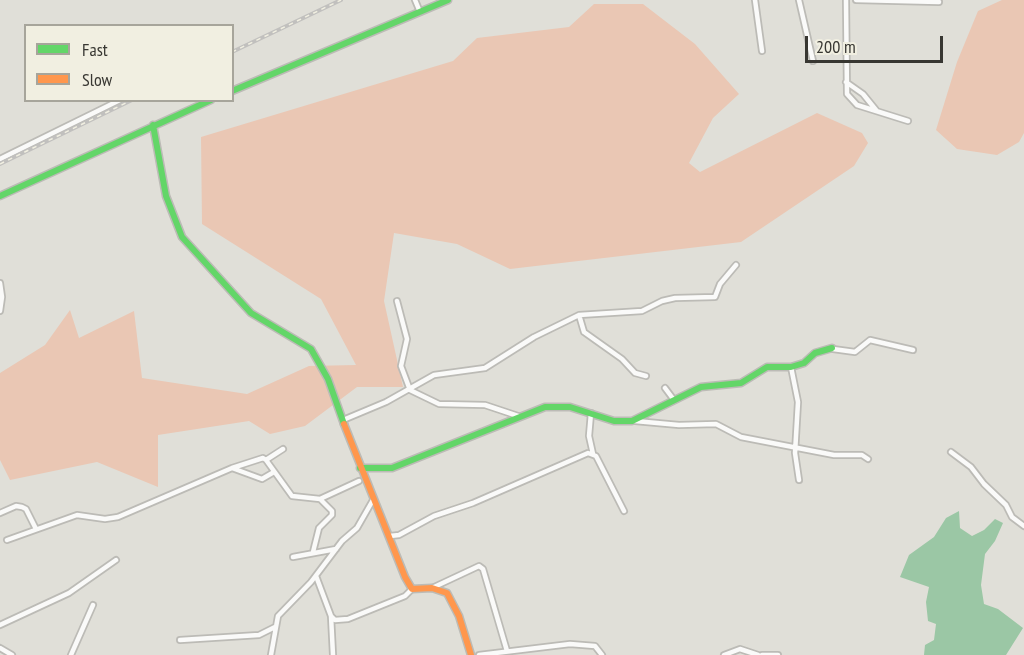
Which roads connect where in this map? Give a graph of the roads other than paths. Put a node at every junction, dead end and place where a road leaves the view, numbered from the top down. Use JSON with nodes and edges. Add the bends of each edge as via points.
{"nodes":[{"id":1,"x":415,"y":0,"type":"edge"},
{"id":2,"x":448,"y":0,"type":"edge"},
{"id":3,"x":755,"y":0,"type":"edge"},
{"id":4,"x":800,"y":0,"type":"edge"},
{"id":5,"x":846,"y":0,"type":"edge"},
{"id":6,"x":856,"y":0,"type":"edge"},
{"id":7,"x":939,"y":2,"type":"dead end"},
{"id":8,"x":420,"y":12,"type":"junction"},
{"id":9,"x":762,"y":51,"type":"dead end"},
{"id":10,"x":813,"y":62,"type":"dead end"},
{"id":11,"x":846,"y":82,"type":"junction"},
{"id":12,"x":234,"y":90,"type":"edge"},
{"id":13,"x":116,"y":102,"type":"edge"},
{"id":14,"x":206,"y":102,"type":"edge"},
{"id":15,"x":876,"y":110,"type":"junction"},
{"id":16,"x":908,"y":121,"type":"dead end"},
{"id":17,"x":153,"y":125,"type":"junction"},
{"id":18,"x":0,"y":159,"type":"edge"},
{"id":19,"x":0,"y":196,"type":"edge"},
{"id":20,"x":736,"y":265,"type":"dead end"},
{"id":21,"x":0,"y":283,"type":"edge"},
{"id":22,"x":397,"y":301,"type":"dead end"},
{"id":23,"x":0,"y":311,"type":"edge"},
{"id":24,"x":579,"y":315,"type":"junction"},
{"id":25,"x":833,"y":349,"type":"joint"},
{"id":26,"x":913,"y":350,"type":"dead end"},
{"id":27,"x":791,"y":367,"type":"junction"},
{"id":28,"x":646,"y":376,"type":"dead end"},
{"id":29,"x":665,"y":388,"type":"dead end"},
{"id":30,"x":410,"y":390,"type":"junction"},
{"id":31,"x":674,"y":400,"type":"junction"},
{"id":32,"x":591,"y":413,"type":"junction"},
{"id":33,"x":514,"y":417,"type":"junction"},
{"id":34,"x":343,"y":420,"type":"junction"},
{"id":35,"x":632,"y":421,"type":"junction"},
{"id":36,"x":796,"y":448,"type":"junction"},
{"id":37,"x":284,"y":450,"type":"dead end"},
{"id":38,"x":951,"y":452,"type":"dead end"},
{"id":39,"x":593,"y":454,"type":"junction"},
{"id":40,"x":868,"y":459,"type":"dead end"},
{"id":41,"x":266,"y":460,"type":"junction"},
{"id":42,"x":232,"y":468,"type":"junction"},
{"id":43,"x":360,"y":468,"type":"junction"},
{"id":44,"x":274,"y":472,"type":"junction"},
{"id":45,"x":799,"y":480,"type":"dead end"},
{"id":46,"x":359,"y":482,"type":"dead end"},
{"id":47,"x":374,"y":497,"type":"junction"},
{"id":48,"x":320,"y":499,"type":"junction"},
{"id":49,"x":624,"y":511,"type":"dead end"},
{"id":50,"x":0,"y":513,"type":"edge"},
{"id":51,"x":36,"y":529,"type":"junction"},
{"id":52,"x":1024,"y":530,"type":"edge"},
{"id":53,"x":390,"y":536,"type":"junction"},
{"id":54,"x":7,"y":540,"type":"dead end"},
{"id":55,"x":336,"y":549,"type":"junction"},
{"id":56,"x":313,"y":552,"type":"junction"},
{"id":57,"x":293,"y":557,"type":"dead end"},
{"id":58,"x":116,"y":560,"type":"dead end"},
{"id":59,"x":316,"y":576,"type":"junction"},
{"id":60,"x":432,"y":588,"type":"junction"},
{"id":61,"x":412,"y":589,"type":"junction"},
{"id":62,"x":93,"y":605,"type":"dead end"},
{"id":63,"x":331,"y":616,"type":"junction"},
{"id":64,"x":0,"y":625,"type":"edge"},
{"id":65,"x":275,"y":627,"type":"junction"},
{"id":66,"x":180,"y":640,"type":"dead end"},
{"id":67,"x":0,"y":648,"type":"edge"},
{"id":68,"x":507,"y":651,"type":"junction"},
{"id":69,"x":12,"y":655,"type":"edge"},
{"id":70,"x":70,"y":655,"type":"edge"},
{"id":71,"x":271,"y":655,"type":"edge"},
{"id":72,"x":333,"y":655,"type":"edge"},
{"id":73,"x":471,"y":655,"type":"edge"},
{"id":74,"x":479,"y":655,"type":"edge"},
{"id":75,"x":602,"y":655,"type":"edge"},
{"id":76,"x":724,"y":655,"type":"edge"},
{"id":77,"x":760,"y":655,"type":"edge"},
{"id":78,"x":778,"y":655,"type":"edge"}],
"edges":[{"from":1,"to":8,"type":"street"},
{"from":2,"to":8,"type":"street"},
{"from":3,"to":9,"type":"street"},
{"from":4,"to":10,"type":"street"},
{"from":5,"to":11,"type":"street"},
{"from":6,"to":7,"type":"street"},
{"from":8,"to":12,"type":"street"},
{"from":11,"to":15,"type":"street","via":[[858,89]]},
{"from":11,"to":15,"type":"street","via":[[850,100]]},
{"from":13,"to":18,"type":"street"},
{"from":14,"to":17,"type":"street"},
{"from":15,"to":16,"type":"street"},
{"from":17,"to":19,"type":"street"},
{"from":17,"to":34,"type":"street","via":[[166,196],[182,237],[251,313],[311,349],[328,379]]},
{"from":20,"to":24,"type":"street","via":[[715,297],[675,298],[642,311]]},
{"from":21,"to":23,"type":"street"},
{"from":22,"to":30,"type":"street","via":[[408,339],[401,366]]},
{"from":24,"to":28,"type":"street","via":[[584,332],[635,373]]},
{"from":24,"to":30,"type":"street","via":[[484,368],[434,375]]},
{"from":25,"to":26,"type":"street","via":[[855,352],[870,340]]},
{"from":25,"to":27,"type":"street","via":[[815,353],[804,363]]},
{"from":27,"to":31,"type":"street","via":[[767,367],[741,383],[701,387]]},
{"from":27,"to":36,"type":"street","via":[[798,402]]},
{"from":29,"to":31,"type":"street"},
{"from":30,"to":33,"type":"street","via":[[439,404],[485,405]]},
{"from":30,"to":34,"type":"street"},
{"from":31,"to":35,"type":"street"},
{"from":32,"to":33,"type":"street","via":[[557,405]]},
{"from":32,"to":35,"type":"street","via":[[614,421]]},
{"from":32,"to":39,"type":"street","via":[[589,436]]},
{"from":33,"to":43,"type":"street","via":[[484,433],[385,470]]},
{"from":34,"to":43,"type":"street"},
{"from":35,"to":36,"type":"street","via":[[723,425],[741,437]]},
{"from":36,"to":40,"type":"street","via":[[840,456],[862,455]]},
{"from":36,"to":45,"type":"street"},
{"from":37,"to":41,"type":"street"},
{"from":38,"to":52,"type":"street","via":[[971,467]]},
{"from":39,"to":49,"type":"street"},
{"from":39,"to":53,"type":"street","via":[[564,462]]},
{"from":41,"to":42,"type":"street","via":[[258,458]]},
{"from":41,"to":44,"type":"street"},
{"from":42,"to":44,"type":"street","via":[[262,478]]},
{"from":42,"to":51,"type":"street","via":[[118,517],[77,514]]},
{"from":43,"to":47,"type":"street"},
{"from":44,"to":48,"type":"street","via":[[292,496]]},
{"from":46,"to":48,"type":"street"},
{"from":47,"to":53,"type":"street"},
{"from":47,"to":55,"type":"street","via":[[360,525]]},
{"from":48,"to":56,"type":"street","via":[[332,515],[319,528]]},
{"from":50,"to":51,"type":"street","via":[[22,507]]},
{"from":51,"to":54,"type":"street"},
{"from":53,"to":61,"type":"street"},
{"from":55,"to":56,"type":"street"},
{"from":55,"to":59,"type":"street"},
{"from":56,"to":57,"type":"street"},
{"from":58,"to":64,"type":"street","via":[[69,593]]},
{"from":59,"to":63,"type":"street"},
{"from":59,"to":65,"type":"street","via":[[278,616]]},
{"from":60,"to":61,"type":"street"},
{"from":60,"to":68,"type":"street","via":[[479,566],[483,569]]},
{"from":60,"to":73,"type":"street","via":[[451,599]]},
{"from":61,"to":63,"type":"street","via":[[405,596],[348,619],[335,621]]},
{"from":62,"to":70,"type":"street"},
{"from":63,"to":72,"type":"street"},
{"from":65,"to":66,"type":"street","via":[[259,635]]},
{"from":65,"to":71,"type":"street"},
{"from":67,"to":69,"type":"street"},
{"from":68,"to":74,"type":"street"},
{"from":68,"to":75,"type":"street","via":[[586,644],[598,647]]},
{"from":76,"to":77,"type":"street","via":[[742,649]]},
{"from":77,"to":78,"type":"street"}]}
